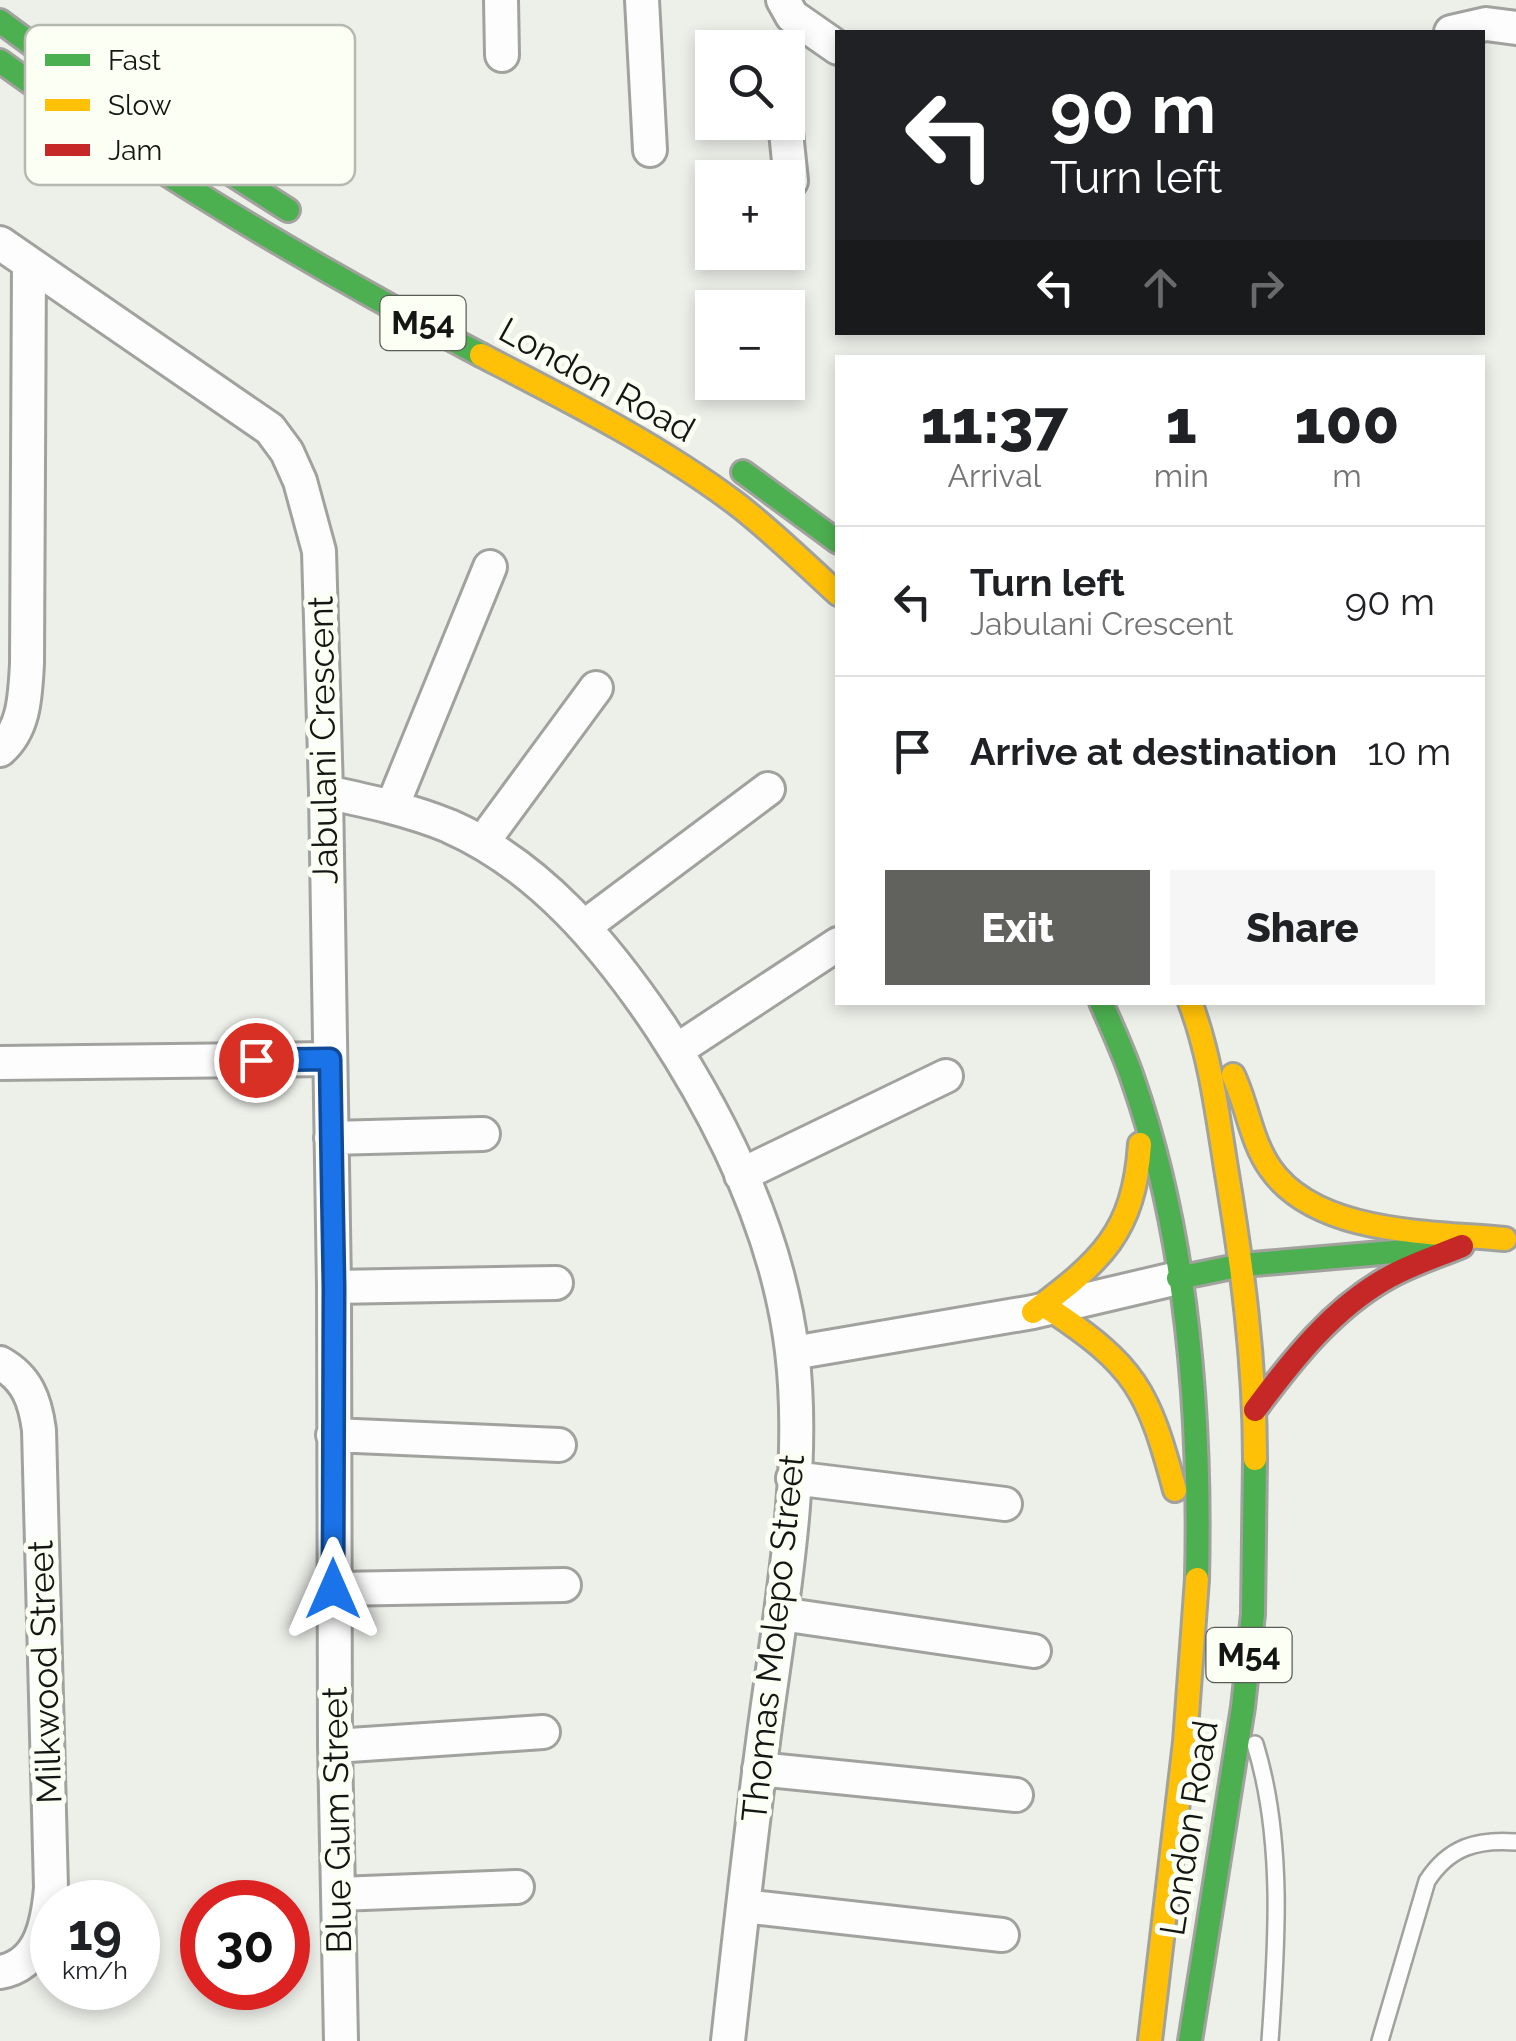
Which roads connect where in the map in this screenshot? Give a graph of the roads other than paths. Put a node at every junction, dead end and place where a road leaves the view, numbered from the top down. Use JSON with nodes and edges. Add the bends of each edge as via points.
{"nodes":[{"id":1,"x":501,"y":0,"type":"edge"},
{"id":2,"x":642,"y":0,"type":"edge"},
{"id":3,"x":1516,"y":5,"type":"edge"},
{"id":4,"x":0,"y":20,"type":"edge"},
{"id":5,"x":788,"y":21,"type":"edge"},
{"id":6,"x":1501,"y":26,"type":"edge"},
{"id":7,"x":1468,"y":30,"type":"edge"},
{"id":8,"x":25,"y":38,"type":"edge"},
{"id":9,"x":835,"y":46,"type":"edge"},
{"id":10,"x":502,"y":55,"type":"dead end"},
{"id":11,"x":0,"y":61,"type":"edge"},
{"id":12,"x":25,"y":79,"type":"edge"},
{"id":13,"x":650,"y":150,"type":"dead end"},
{"id":14,"x":181,"y":185,"type":"edge"},
{"id":15,"x":249,"y":185,"type":"edge"},
{"id":16,"x":309,"y":223,"type":"dead end"},
{"id":17,"x":0,"y":244,"type":"edge"},
{"id":18,"x":29,"y":263,"type":"junction"},
{"id":19,"x":730,"y":463,"type":"dead end"},
{"id":20,"x":835,"y":540,"type":"edge"},
{"id":21,"x":490,"y":567,"type":"dead end"},
{"id":22,"x":835,"y":591,"type":"edge"},
{"id":23,"x":596,"y":688,"type":"dead end"},
{"id":24,"x":0,"y":750,"type":"edge"},
{"id":25,"x":768,"y":789,"type":"dead end"},
{"id":26,"x":326,"y":792,"type":"junction"},
{"id":27,"x":392,"y":807,"type":"junction"},
{"id":28,"x":482,"y":843,"type":"junction"},
{"id":29,"x":585,"y":926,"type":"junction"},
{"id":30,"x":835,"y":946,"type":"edge"},
{"id":31,"x":1102,"y":1005,"type":"edge"},
{"id":32,"x":1191,"y":1005,"type":"edge"},
{"id":33,"x":1203,"y":1036,"type":"junction"},
{"id":34,"x":677,"y":1050,"type":"junction"},
{"id":35,"x":330,"y":1059,"type":"junction"},
{"id":36,"x":0,"y":1064,"type":"edge"},
{"id":37,"x":946,"y":1076,"type":"dead end"},
{"id":38,"x":1138,"y":1090,"type":"junction"},
{"id":39,"x":483,"y":1134,"type":"dead end"},
{"id":40,"x":331,"y":1138,"type":"junction"},
{"id":41,"x":742,"y":1175,"type":"junction"},
{"id":42,"x":1510,"y":1238,"type":"edge"},
{"id":43,"x":1462,"y":1246,"type":"junction"},
{"id":44,"x":1242,"y":1265,"type":"junction"},
{"id":45,"x":1178,"y":1278,"type":"junction"},
{"id":46,"x":556,"y":1282,"type":"dead end"},
{"id":47,"x":334,"y":1287,"type":"junction"},
{"id":48,"x":1041,"y":1310,"type":"junction"},
{"id":49,"x":793,"y":1353,"type":"junction"},
{"id":50,"x":0,"y":1363,"type":"edge"},
{"id":51,"x":1255,"y":1410,"type":"junction"},
{"id":52,"x":333,"y":1435,"type":"junction"},
{"id":53,"x":559,"y":1445,"type":"dead end"},
{"id":54,"x":793,"y":1478,"type":"junction"},
{"id":55,"x":1004,"y":1504,"type":"dead end"},
{"id":56,"x":1196,"y":1582,"type":"junction"},
{"id":57,"x":564,"y":1585,"type":"dead end"},
{"id":58,"x":333,"y":1589,"type":"junction"},
{"id":59,"x":781,"y":1614,"type":"junction"},
{"id":60,"x":1034,"y":1651,"type":"dead end"},
{"id":61,"x":1243,"y":1707,"type":"junction"},
{"id":62,"x":543,"y":1732,"type":"dead end"},
{"id":63,"x":335,"y":1746,"type":"junction"},
{"id":64,"x":760,"y":1768,"type":"junction"},
{"id":65,"x":1016,"y":1796,"type":"dead end"},
{"id":66,"x":1516,"y":1842,"type":"edge"},
{"id":67,"x":517,"y":1886,"type":"dead end"},
{"id":68,"x":339,"y":1894,"type":"junction"},
{"id":69,"x":742,"y":1906,"type":"junction"},
{"id":70,"x":1002,"y":1935,"type":"dead end"},
{"id":71,"x":0,"y":1972,"type":"edge"},
{"id":72,"x":341,"y":2041,"type":"edge"},
{"id":73,"x":728,"y":2041,"type":"edge"},
{"id":74,"x":1150,"y":2041,"type":"edge"},
{"id":75,"x":1190,"y":2041,"type":"edge"},
{"id":76,"x":1270,"y":2041,"type":"edge"},
{"id":77,"x":1380,"y":2041,"type":"edge"}],
"edges":[{"from":1,"to":10,"type":"street"},
{"from":2,"to":13,"type":"street"},
{"from":3,"to":6,"type":"street"},
{"from":4,"to":8,"type":"main road"},
{"from":5,"to":9,"type":"street"},
{"from":6,"to":7,"type":"street"},
{"from":11,"to":12,"type":"main road","name":"London Road","number":"M54"},
{"from":14,"to":22,"type":"main road","name":"London Road","number":"M54","via":[[684,468],[735,503]]},
{"from":15,"to":16,"type":"main road"},
{"from":17,"to":18,"type":"street","name":"Jabulani Crescent"},
{"from":18,"to":24,"type":"street","via":[[27,664],[23,712]]},
{"from":18,"to":26,"type":"street","name":"Jabulani Crescent","via":[[270,429],[287,452],[318,552]]},
{"from":19,"to":20,"type":"main road","name":"London Road"},
{"from":21,"to":27,"type":"street"},
{"from":23,"to":28,"type":"street"},
{"from":25,"to":29,"type":"street"},
{"from":26,"to":27,"type":"street","name":"Thomas Molepo Street"},
{"from":26,"to":35,"type":"street","name":"Jabulani Crescent"},
{"from":27,"to":28,"type":"street","name":"Thomas Molepo Street"},
{"from":28,"to":29,"type":"street","name":"Thomas Molepo Street"},
{"from":29,"to":34,"type":"street","name":"Thomas Molepo Street"},
{"from":30,"to":34,"type":"street"},
{"from":31,"to":38,"type":"main road","name":"London Road","number":"M54"},
{"from":32,"to":33,"type":"main road","name":"London Road","number":"M54"},
{"from":33,"to":42,"type":"main road","via":[[1242,1090],[1267,1164],[1292,1193],[1357,1220]]},
{"from":33,"to":44,"type":"main road","name":"London Road","number":"M54"},
{"from":34,"to":41,"type":"street","name":"Thomas Molepo Street"},
{"from":35,"to":36,"type":"street"},
{"from":35,"to":40,"type":"street","name":"Blue Gum Street"},
{"from":37,"to":41,"type":"street"},
{"from":38,"to":45,"type":"main road","name":"London Road","number":"M54"},
{"from":38,"to":48,"type":"main road","via":[[1134,1204],[1122,1230]]},
{"from":39,"to":40,"type":"street"},
{"from":40,"to":47,"type":"street","name":"Blue Gum Street"},
{"from":41,"to":49,"type":"street","name":"Thomas Molepo Street","via":[[768,1244]]},
{"from":42,"to":43,"type":"main road"},
{"from":43,"to":44,"type":"main road"},
{"from":43,"to":51,"type":"main road","via":[[1390,1276],[1328,1321]]},
{"from":44,"to":45,"type":"main road"},
{"from":44,"to":51,"type":"main road","name":"London Road","number":"M54"},
{"from":45,"to":48,"type":"street"},
{"from":45,"to":56,"type":"main road","name":"London Road","number":"M54","via":[[1198,1494]]},
{"from":46,"to":47,"type":"street"},
{"from":47,"to":52,"type":"street","name":"Blue Gum Street"},
{"from":48,"to":49,"type":"street"},
{"from":48,"to":56,"type":"main road","via":[[1107,1348],[1142,1389],[1156,1420]]},
{"from":49,"to":54,"type":"street","name":"Thomas Molepo Street"},
{"from":50,"to":71,"type":"street","name":"Milkwood Street","via":[[26,1386],[39,1430],[51,1888],[36,1950]]},
{"from":51,"to":61,"type":"main road","name":"London Road","number":"M54","via":[[1254,1614]]},
{"from":52,"to":53,"type":"street"},
{"from":52,"to":58,"type":"street","name":"Blue Gum Street"},
{"from":54,"to":55,"type":"street"},
{"from":54,"to":59,"type":"street","name":"Thomas Molepo Street"},
{"from":56,"to":74,"type":"main road","name":"London Road","number":"M54"},
{"from":57,"to":58,"type":"street"},
{"from":58,"to":63,"type":"street","name":"Blue Gum Street"},
{"from":59,"to":60,"type":"street"},
{"from":59,"to":64,"type":"street","name":"Thomas Molepo Street"},
{"from":61,"to":75,"type":"main road","name":"London Road","number":"M54"},
{"from":61,"to":76,"type":"lane","via":[[1272,1819]]},
{"from":62,"to":63,"type":"street"},
{"from":63,"to":68,"type":"street","name":"Blue Gum Street"},
{"from":64,"to":65,"type":"street"},
{"from":64,"to":69,"type":"street","name":"Thomas Molepo Street"},
{"from":66,"to":77,"type":"lane","via":[[1468,1845],[1436,1865]]},
{"from":67,"to":68,"type":"street"},
{"from":68,"to":72,"type":"street","name":"Blue Gum Street"},
{"from":69,"to":70,"type":"street"},
{"from":69,"to":73,"type":"street","name":"Thomas Molepo Street"}]}
